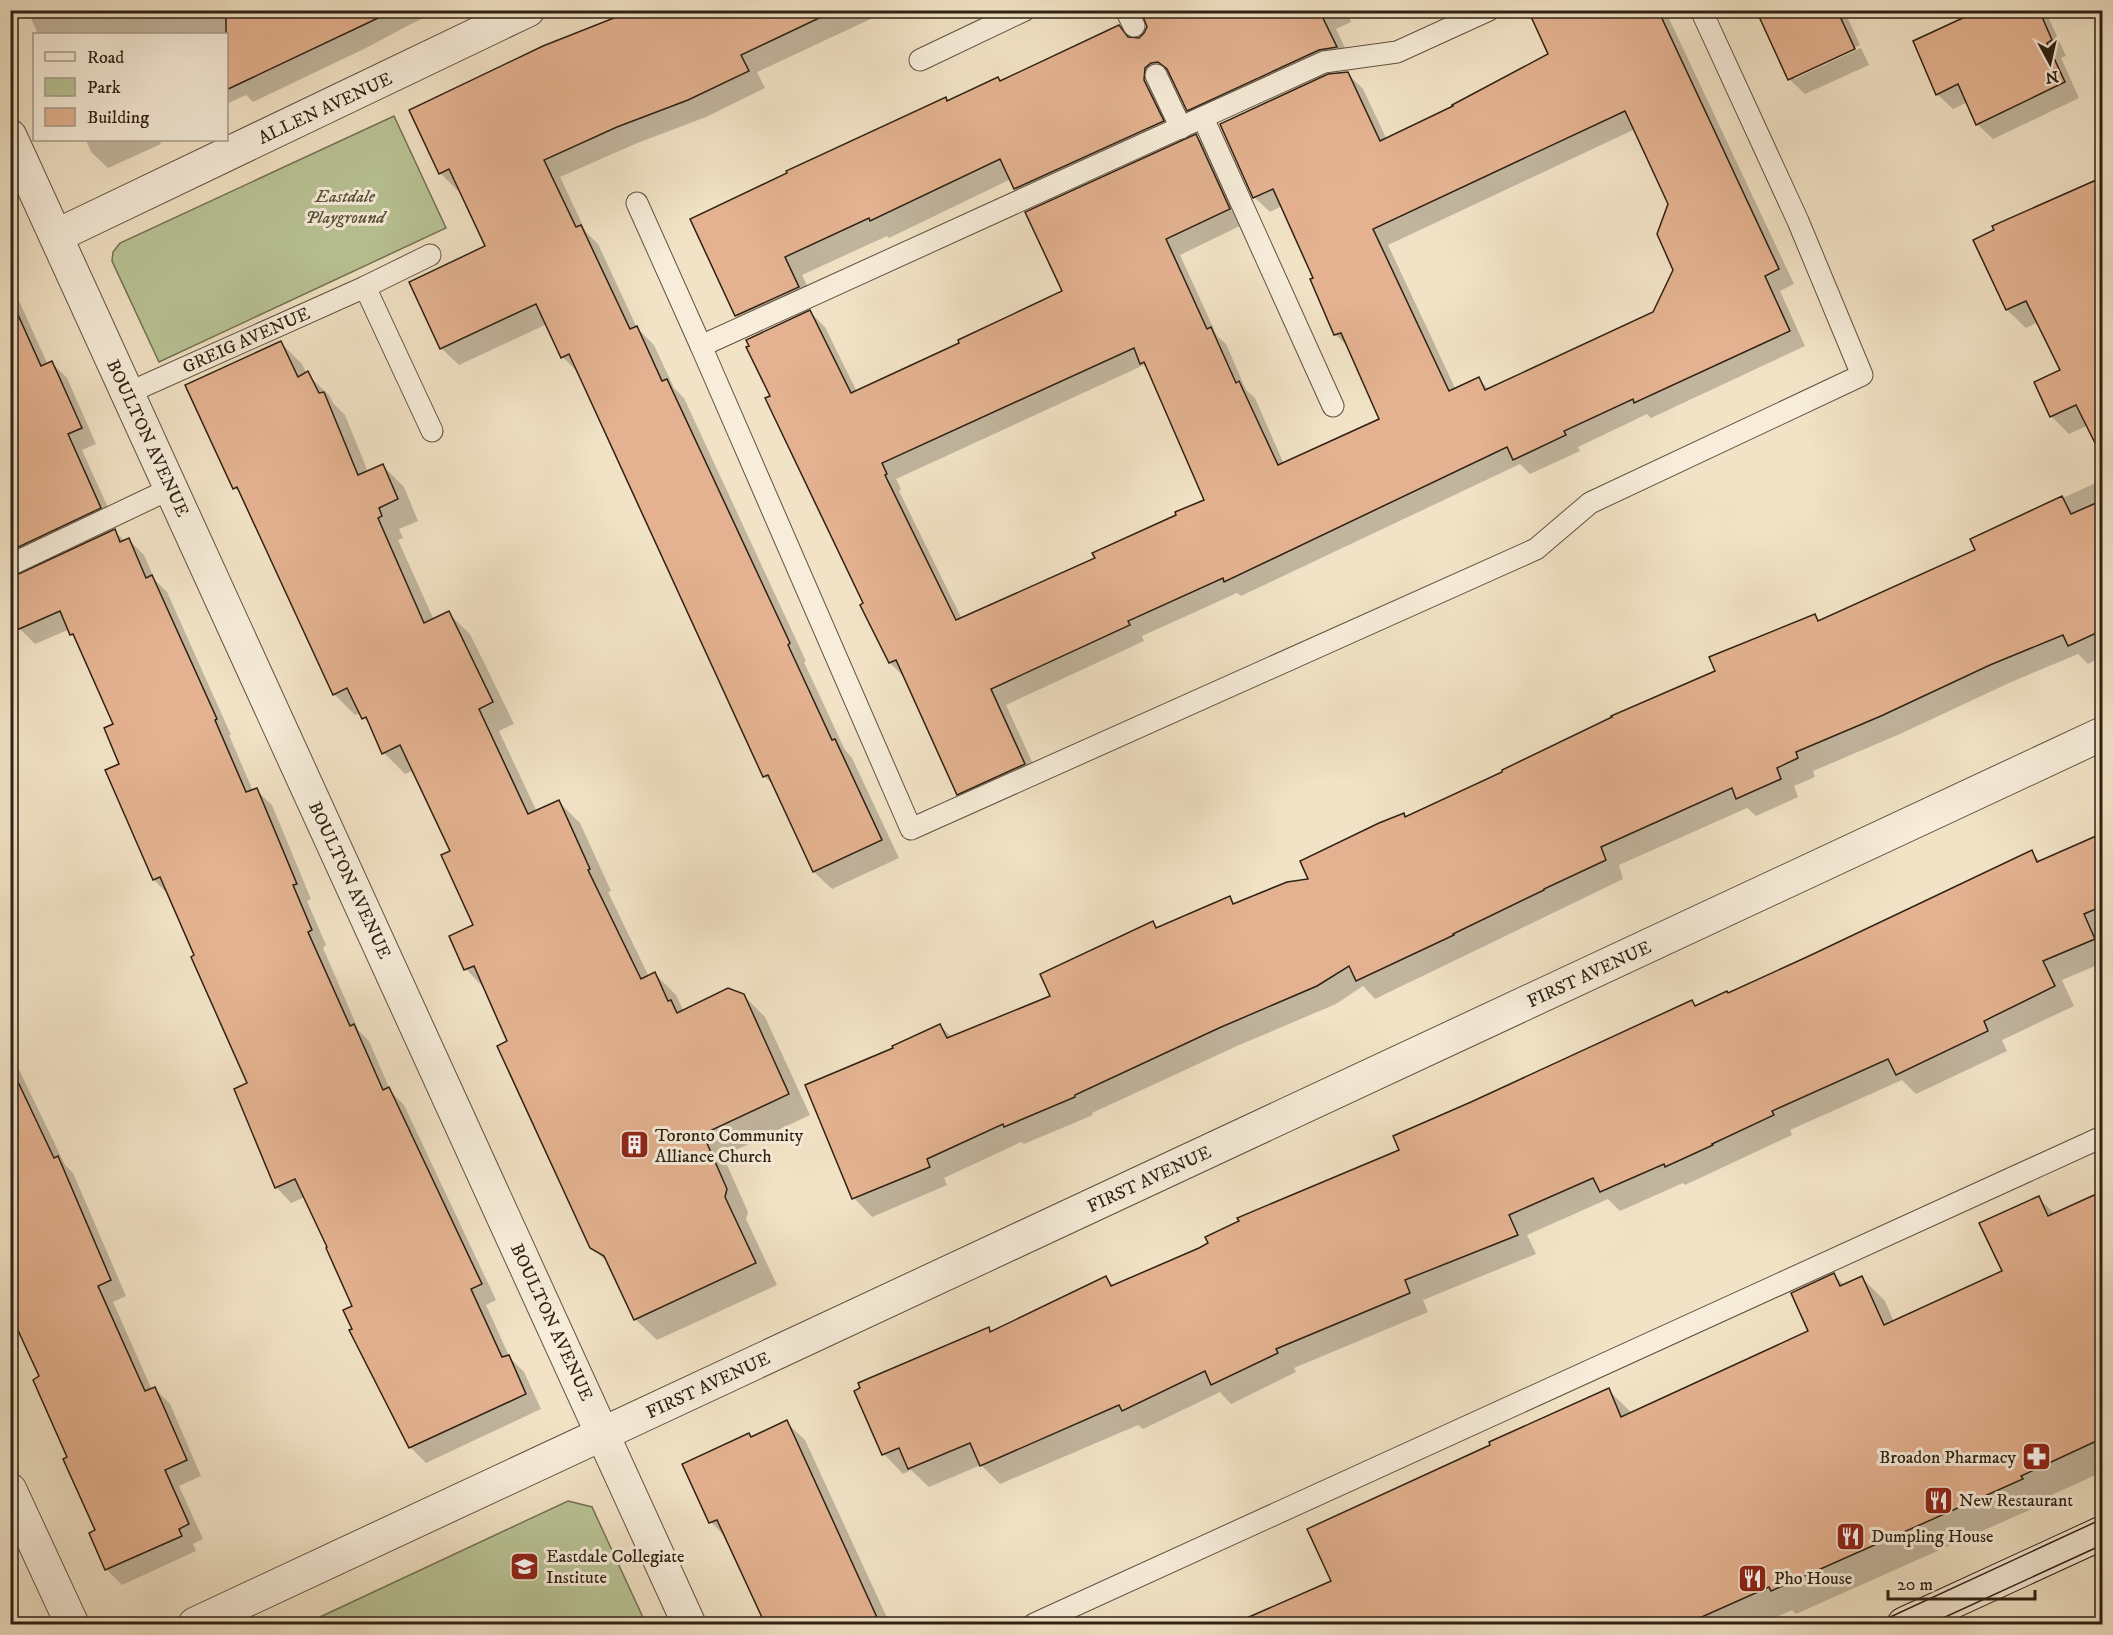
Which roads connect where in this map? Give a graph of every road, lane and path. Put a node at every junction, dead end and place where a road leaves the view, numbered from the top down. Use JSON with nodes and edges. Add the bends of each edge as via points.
{"nodes":[{"id":1,"x":528,"y":10,"type":"edge"},
{"id":2,"x":1025,"y":10,"type":"edge"},
{"id":3,"x":1489,"y":10,"type":"edge"},
{"id":4,"x":1701,"y":10,"type":"edge"},
{"id":5,"x":920,"y":60,"type":"dead end"},
{"id":6,"x":1156,"y":75,"type":"dead end"},
{"id":7,"x":1203,"y":118,"type":"junction"},
{"id":8,"x":1181,"y":128,"type":"junction"},
{"id":9,"x":10,"y":136,"type":"edge"},
{"id":10,"x":637,"y":203,"type":"dead end"},
{"id":11,"x":56,"y":236,"type":"junction"},
{"id":12,"x":430,"y":255,"type":"dead end"},
{"id":13,"x":365,"y":287,"type":"junction"},
{"id":14,"x":701,"y":346,"type":"junction"},
{"id":15,"x":128,"y":393,"type":"junction"},
{"id":16,"x":1333,"y":406,"type":"dead end"},
{"id":17,"x":432,"y":431,"type":"dead end"},
{"id":18,"x":172,"y":488,"type":"junction"},
{"id":19,"x":10,"y":565,"type":"edge"},
{"id":20,"x":2103,"y":734,"type":"edge"},
{"id":21,"x":2103,"y":1137,"type":"edge"},
{"id":22,"x":603,"y":1434,"type":"junction"},
{"id":23,"x":10,"y":1490,"type":"edge"},
{"id":24,"x":2103,"y":1533,"type":"edge"},
{"id":25,"x":72,"y":1624,"type":"edge"},
{"id":26,"x":195,"y":1624,"type":"edge"},
{"id":27,"x":689,"y":1624,"type":"edge"},
{"id":28,"x":1034,"y":1624,"type":"edge"},
{"id":29,"x":1904,"y":1624,"type":"edge"}],
"edges":[{"from":1,"to":11,"type":"street","name":"ALLEN AVENUE"},
{"from":2,"to":5,"type":"lane"},
{"from":3,"to":7,"type":"lane","via":[[1397,52],[1324,62]]},
{"from":4,"to":14,"type":"lane","via":[[1798,221],[1862,375],[1590,503],[1536,549],[911,829]]},
{"from":6,"to":8,"type":"lane"},
{"from":7,"to":8,"type":"lane"},
{"from":7,"to":16,"type":"lane"},
{"from":8,"to":14,"type":"lane"},
{"from":9,"to":11,"type":"street","name":"BOULTON AVENUE"},
{"from":10,"to":14,"type":"lane"},
{"from":11,"to":15,"type":"street","name":"BOULTON AVENUE"},
{"from":12,"to":13,"type":"lane","name":"GREIG AVENUE"},
{"from":13,"to":15,"type":"lane","name":"GREIG AVENUE"},
{"from":13,"to":17,"type":"lane"},
{"from":15,"to":18,"type":"street","name":"BOULTON AVENUE"},
{"from":18,"to":19,"type":"lane"},
{"from":18,"to":22,"type":"street","name":"BOULTON AVENUE"},
{"from":20,"to":22,"type":"street","name":"FIRST AVENUE"},
{"from":21,"to":28,"type":"lane"},
{"from":22,"to":26,"type":"street","name":"FIRST AVENUE"},
{"from":22,"to":27,"type":"street","name":"BOULTON AVENUE"},
{"from":23,"to":25,"type":"street"},
{"from":24,"to":29,"type":"street"}]}
